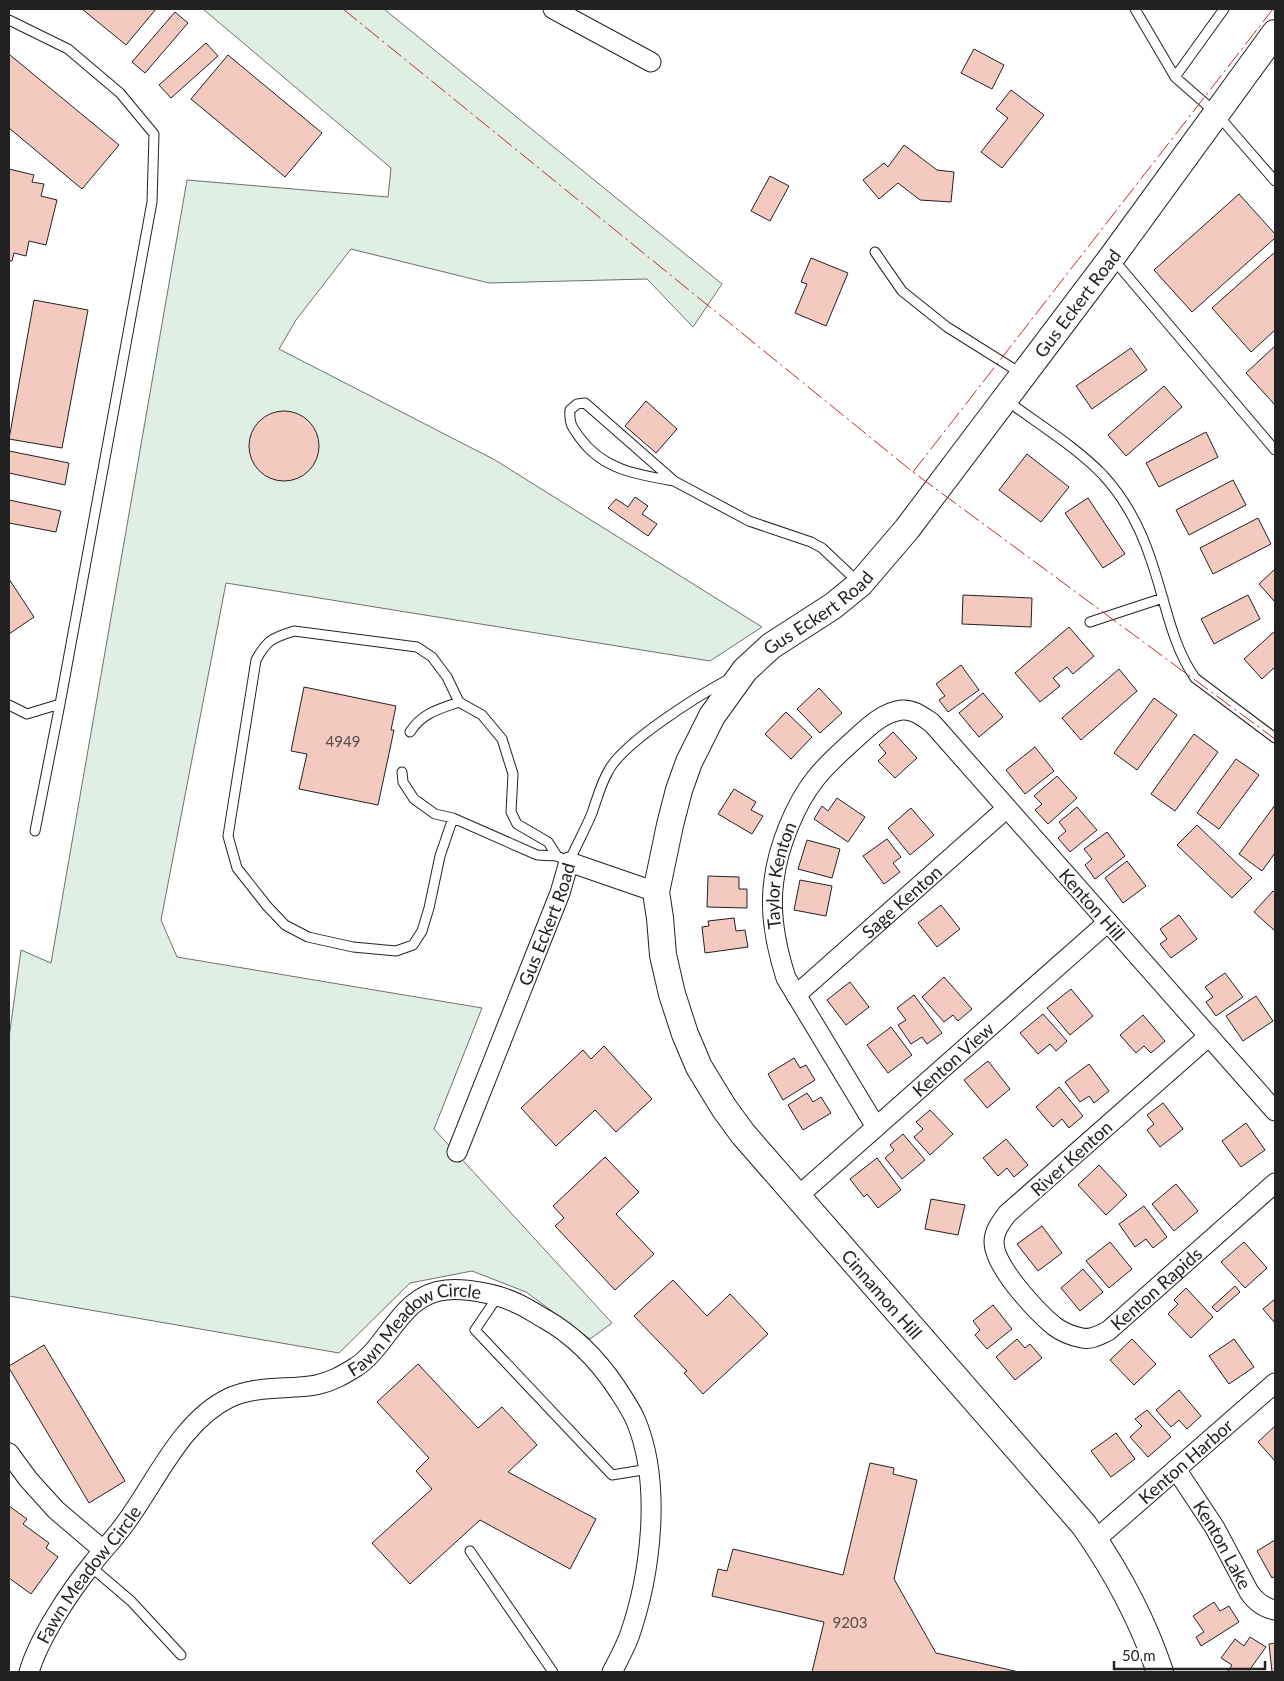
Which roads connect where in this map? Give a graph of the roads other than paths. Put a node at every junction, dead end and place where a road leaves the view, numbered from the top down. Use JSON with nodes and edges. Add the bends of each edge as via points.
{"nodes":[{"id":1,"x":553,"y":9,"type":"edge"},
{"id":2,"x":1136,"y":9,"type":"edge"},
{"id":3,"x":1224,"y":9,"type":"edge"},
{"id":4,"x":9,"y":20,"type":"edge"},
{"id":5,"x":1275,"y":33,"type":"edge"},
{"id":6,"x":651,"y":62,"type":"dead end"},
{"id":7,"x":1175,"y":77,"type":"junction"},
{"id":8,"x":1216,"y":113,"type":"junction"},
{"id":9,"x":1275,"y":181,"type":"edge"},
{"id":10,"x":875,"y":252,"type":"dead end"},
{"id":11,"x":1112,"y":257,"type":"junction"},
{"id":12,"x":1022,"y":374,"type":"junction"},
{"id":13,"x":1004,"y":399,"type":"junction"},
{"id":14,"x":1275,"y":450,"type":"edge"},
{"id":15,"x":674,"y":481,"type":"junction"},
{"id":16,"x":860,"y":584,"type":"junction"},
{"id":17,"x":1163,"y":598,"type":"junction"},
{"id":18,"x":1090,"y":622,"type":"dead end"},
{"id":19,"x":745,"y":670,"type":"junction"},
{"id":20,"x":459,"y":702,"type":"junction"},
{"id":21,"x":60,"y":704,"type":"junction"},
{"id":22,"x":9,"y":706,"type":"edge"},
{"id":23,"x":902,"y":710,"type":"joint"},
{"id":24,"x":410,"y":732,"type":"dead end"},
{"id":25,"x":1275,"y":738,"type":"edge"},
{"id":26,"x":402,"y":772,"type":"dead end"},
{"id":27,"x":1007,"y":808,"type":"junction"},
{"id":28,"x":453,"y":818,"type":"junction"},
{"id":29,"x":35,"y":831,"type":"dead end"},
{"id":30,"x":563,"y":859,"type":"junction"},
{"id":31,"x":656,"y":892,"type":"junction"},
{"id":32,"x":1108,"y":922,"type":"junction"},
{"id":33,"x":796,"y":996,"type":"junction"},
{"id":34,"x":1209,"y":1036,"type":"junction"},
{"id":35,"x":1275,"y":1111,"type":"edge"},
{"id":36,"x":876,"y":1127,"type":"junction"},
{"id":37,"x":456,"y":1152,"type":"dead end"},
{"id":38,"x":1275,"y":1183,"type":"edge"},
{"id":39,"x":797,"y":1197,"type":"junction"},
{"id":40,"x":498,"y":1296,"type":"junction"},
{"id":41,"x":1028,"y":1298,"type":"joint"},
{"id":42,"x":1275,"y":1383,"type":"edge"},
{"id":43,"x":9,"y":1453,"type":"edge"},
{"id":44,"x":649,"y":1469,"type":"junction"},
{"id":45,"x":1176,"y":1469,"type":"junction"},
{"id":46,"x":1095,"y":1540,"type":"junction"},
{"id":47,"x":103,"y":1550,"type":"junction"},
{"id":48,"x":470,"y":1551,"type":"dead end"},
{"id":49,"x":90,"y":1566,"type":"junction"},
{"id":50,"x":1275,"y":1610,"type":"edge"},
{"id":51,"x":181,"y":1655,"type":"dead end"},
{"id":52,"x":29,"y":1672,"type":"edge"},
{"id":53,"x":553,"y":1672,"type":"edge"},
{"id":54,"x":612,"y":1672,"type":"edge"},
{"id":55,"x":1160,"y":1672,"type":"edge"}],
"edges":[{"from":1,"to":6,"type":"street"},
{"from":2,"to":7,"type":"lane"},
{"from":3,"to":7,"type":"lane"},
{"from":4,"to":21,"type":"lane","via":[[68,49],[120,93],[154,134],[152,202]]},
{"from":5,"to":8,"type":"street","name":"Gus Eckert Road"},
{"from":7,"to":8,"type":"lane"},
{"from":8,"to":9,"type":"lane"},
{"from":8,"to":11,"type":"street","name":"Gus Eckert Road"},
{"from":10,"to":12,"type":"lane","via":[[902,291],[947,327]]},
{"from":11,"to":12,"type":"street","name":"Gus Eckert Road"},
{"from":11,"to":14,"type":"lane"},
{"from":12,"to":13,"type":"street","name":"Gus Eckert Road"},
{"from":13,"to":16,"type":"street","name":"Gus Eckert Road","via":[[907,529]]},
{"from":13,"to":17,"type":"lane","via":[[1078,452],[1122,498],[1138,527]]},
{"from":15,"to":15,"type":"lane","via":[[586,403],[576,404],[570,410],[569,421],[573,429],[600,459],[636,475]]},
{"from":15,"to":16,"type":"lane","via":[[749,521],[822,548]]},
{"from":16,"to":19,"type":"street","name":"Gus Eckert Road","via":[[833,606],[771,646]]},
{"from":17,"to":18,"type":"lane"},
{"from":17,"to":25,"type":"lane","via":[[1180,650],[1195,678]]},
{"from":19,"to":30,"type":"lane","via":[[708,690],[623,752],[609,769],[591,816]]},
{"from":19,"to":31,"type":"street","name":"Gus Eckert Road","via":[[712,716],[689,762],[670,825]]},
{"from":20,"to":24,"type":"lane","via":[[416,722]]},
{"from":20,"to":28,"type":"lane","via":[[432,657],[418,647],[294,631],[274,637],[262,648],[256,660],[228,836],[237,868],[285,925],[308,937],[354,947],[396,951],[413,945],[422,931]]},
{"from":20,"to":30,"type":"lane","via":[[482,714],[502,739],[513,774],[511,812],[517,824],[548,842]]},
{"from":21,"to":22,"type":"lane","via":[[27,714]]},
{"from":21,"to":29,"type":"lane"},
{"from":23,"to":27,"type":"street","name":"Kenton Hill","via":[[917,713],[932,723]]},
{"from":23,"to":33,"type":"street","name":"Taylor Kenton","via":[[886,715],[864,730],[830,762],[799,805],[781,847],[774,880],[773,914],[778,954]]},
{"from":26,"to":28,"type":"lane","via":[[414,799],[435,814]]},
{"from":27,"to":32,"type":"street","name":"Kenton Hill"},
{"from":27,"to":33,"type":"street","name":"Sage Kenton"},
{"from":28,"to":30,"type":"lane","via":[[537,855]]},
{"from":30,"to":31,"type":"street","name":"Gus Eckert Road"},
{"from":30,"to":37,"type":"street","name":"Gus Eckert Road","via":[[560,893]]},
{"from":31,"to":39,"type":"street","name":"Cinnamon Hill","via":[[663,955],[672,994],[696,1059],[743,1134]]},
{"from":32,"to":34,"type":"street","name":"Kenton Hill"},
{"from":32,"to":36,"type":"street","name":"Kenton View"},
{"from":33,"to":36,"type":"street","name":"Taylor Kenton"},
{"from":34,"to":35,"type":"street","name":"Kenton Hill"},
{"from":34,"to":41,"type":"street","name":"River Kenton","via":[[1007,1214],[997,1228],[994,1241],[997,1257],[1007,1276]]},
{"from":36,"to":39,"type":"street","name":"Kenton View"},
{"from":38,"to":41,"type":"street","name":"Kenton Rapids","via":[[1108,1331],[1095,1338],[1068,1334],[1054,1326]]},
{"from":39,"to":46,"type":"street","name":"Cinnamon Hill"},
{"from":40,"to":44,"type":"street","name":"Fawn Meadow Circle","via":[[516,1302],[583,1345],[629,1408]]},
{"from":40,"to":44,"type":"lane","via":[[475,1330],[612,1475]]},
{"from":40,"to":47,"type":"street","name":"Fawn Meadow Circle","via":[[445,1290],[429,1294],[403,1312],[366,1360],[340,1377],[314,1385],[250,1391],[215,1406],[202,1416],[170,1455],[122,1528]]},
{"from":42,"to":45,"type":"street","name":"Kenton Harbor"},
{"from":43,"to":47,"type":"street","via":[[56,1510]]},
{"from":44,"to":54,"type":"street","name":"Fawn Meadow Circle","via":[[652,1528],[640,1600],[628,1639]]},
{"from":45,"to":46,"type":"street","name":"Kenton Harbor"},
{"from":45,"to":50,"type":"street","name":"Kenton Lake","via":[[1215,1528],[1256,1602]]},
{"from":46,"to":55,"type":"street","name":"Cinnamon Hill","via":[[1131,1604]]},
{"from":47,"to":49,"type":"street","name":"Fawn Meadow Circle"},
{"from":48,"to":53,"type":"lane"},
{"from":49,"to":51,"type":"lane","via":[[131,1600]]},
{"from":49,"to":52,"type":"street","name":"Fawn Meadow Circle","via":[[46,1635]]}]}
